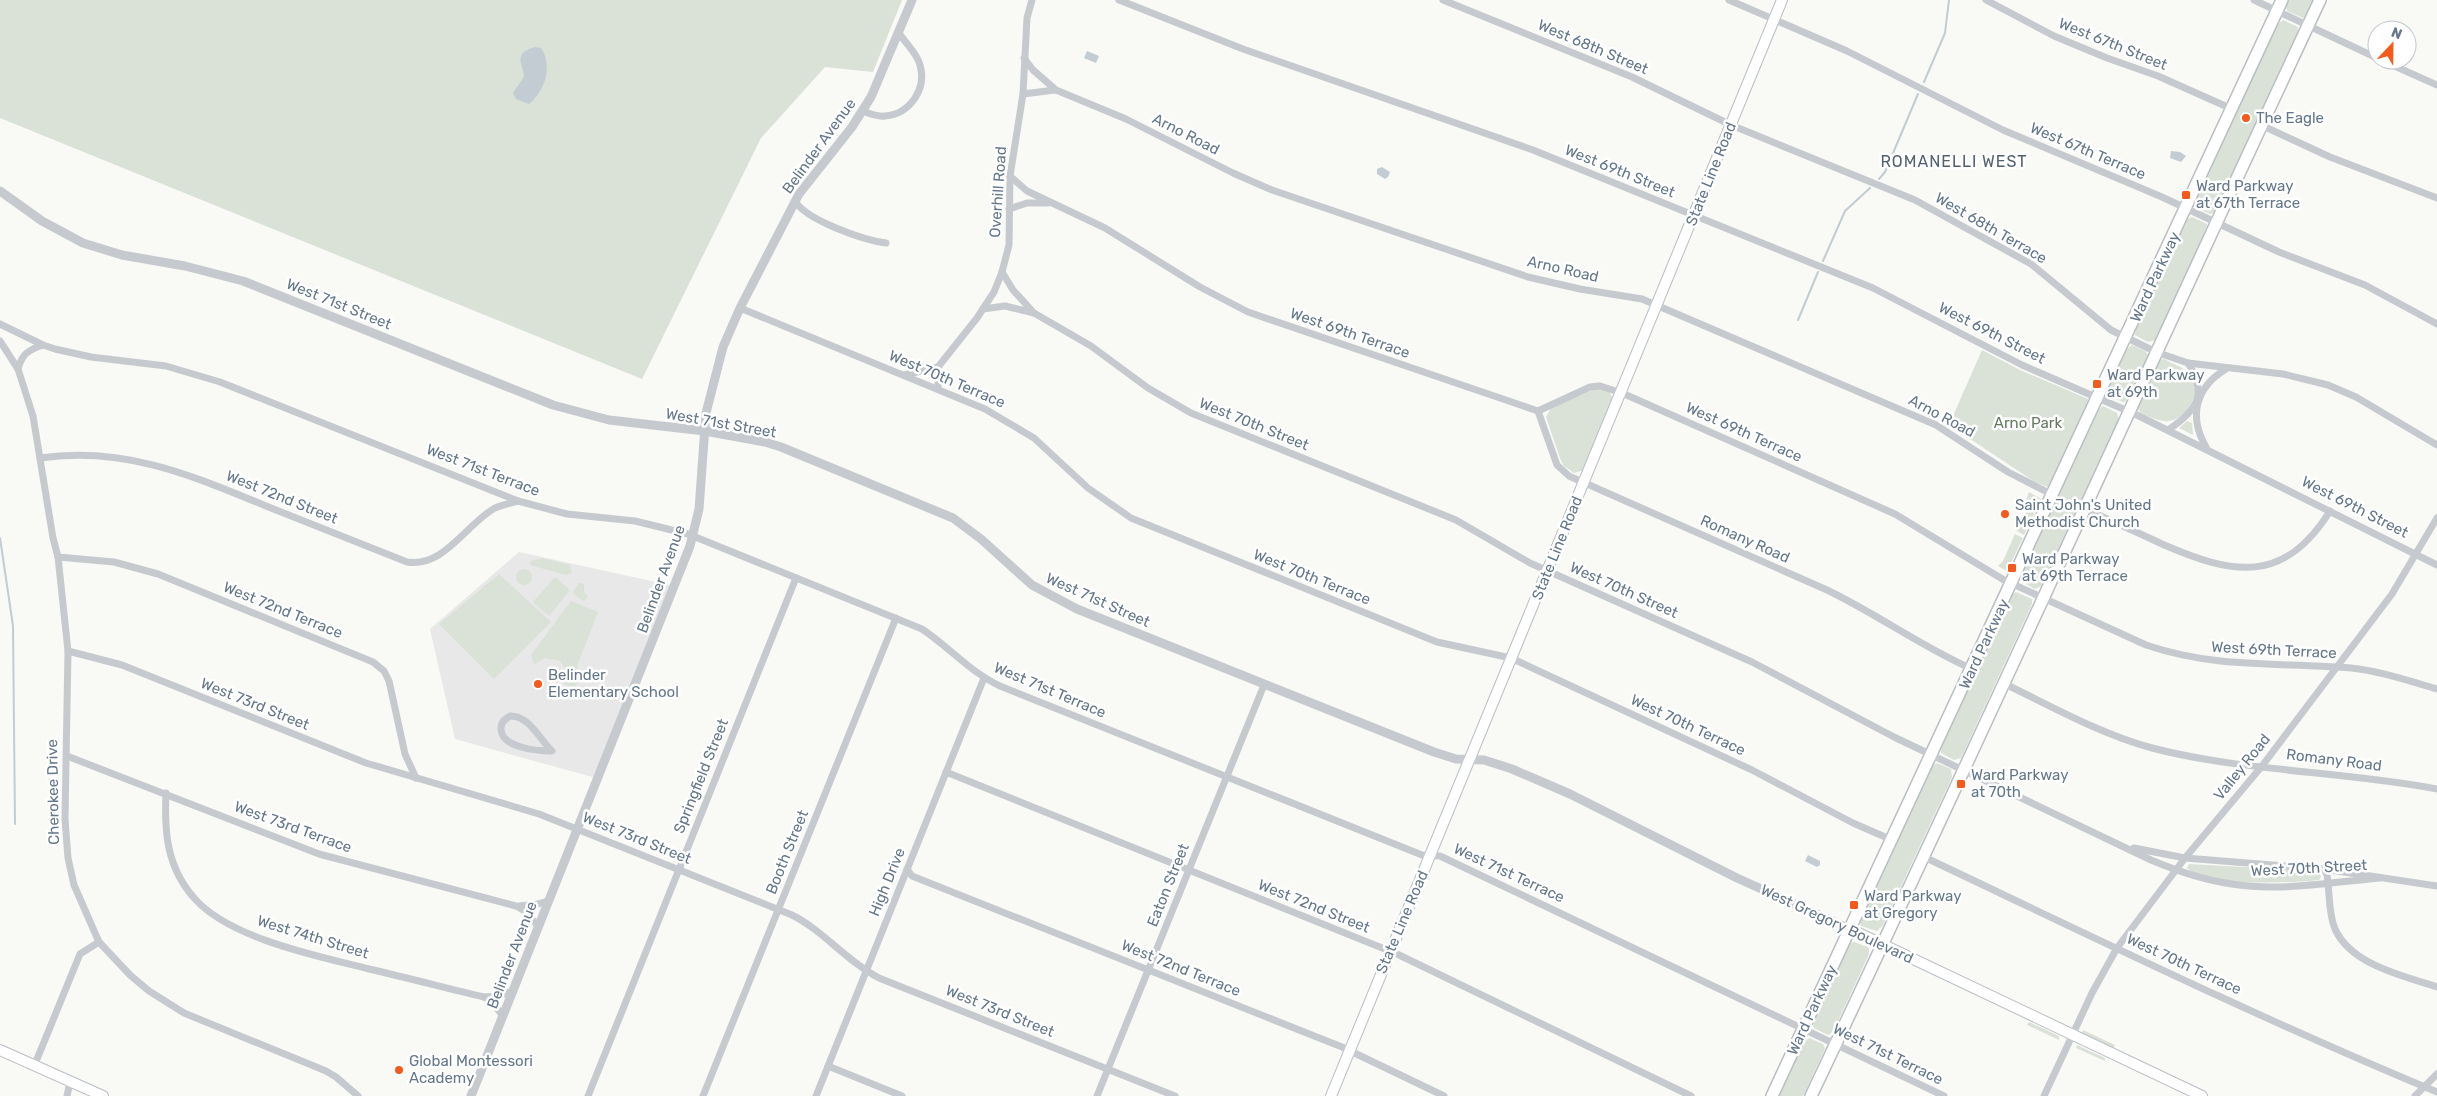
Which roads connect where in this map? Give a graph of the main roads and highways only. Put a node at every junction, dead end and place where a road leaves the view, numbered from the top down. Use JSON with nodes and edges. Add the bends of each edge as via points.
{"nodes":[{"id":1,"x":1782,"y":0,"type":"edge"},
{"id":2,"x":2320,"y":0,"type":"edge"},
{"id":3,"x":2279,"y":5,"type":"edge"},
{"id":4,"x":1850,"y":929,"type":"junction"},
{"id":5,"x":1881,"y":944,"type":"junction"},
{"id":6,"x":0,"y":1050,"type":"edge"},
{"id":7,"x":103,"y":1096,"type":"edge"},
{"id":8,"x":1331,"y":1096,"type":"edge"},
{"id":9,"x":1772,"y":1096,"type":"edge"},
{"id":10,"x":1811,"y":1096,"type":"edge"},
{"id":11,"x":2202,"y":1096,"type":"edge"}],
"edges":[{"from":1,"to":8,"type":"main road","name":"State Line Road"},
{"from":2,"to":5,"type":"main road"},
{"from":3,"to":4,"type":"main road","name":"Ward Parkway"},
{"from":4,"to":5,"type":"main road","name":"West Gregory Boulevard"},
{"from":4,"to":9,"type":"main road","name":"Ward Parkway"},
{"from":5,"to":10,"type":"main road"},
{"from":5,"to":11,"type":"main road","name":"West Gregory Boulevard"},
{"from":6,"to":7,"type":"main road"}]}
